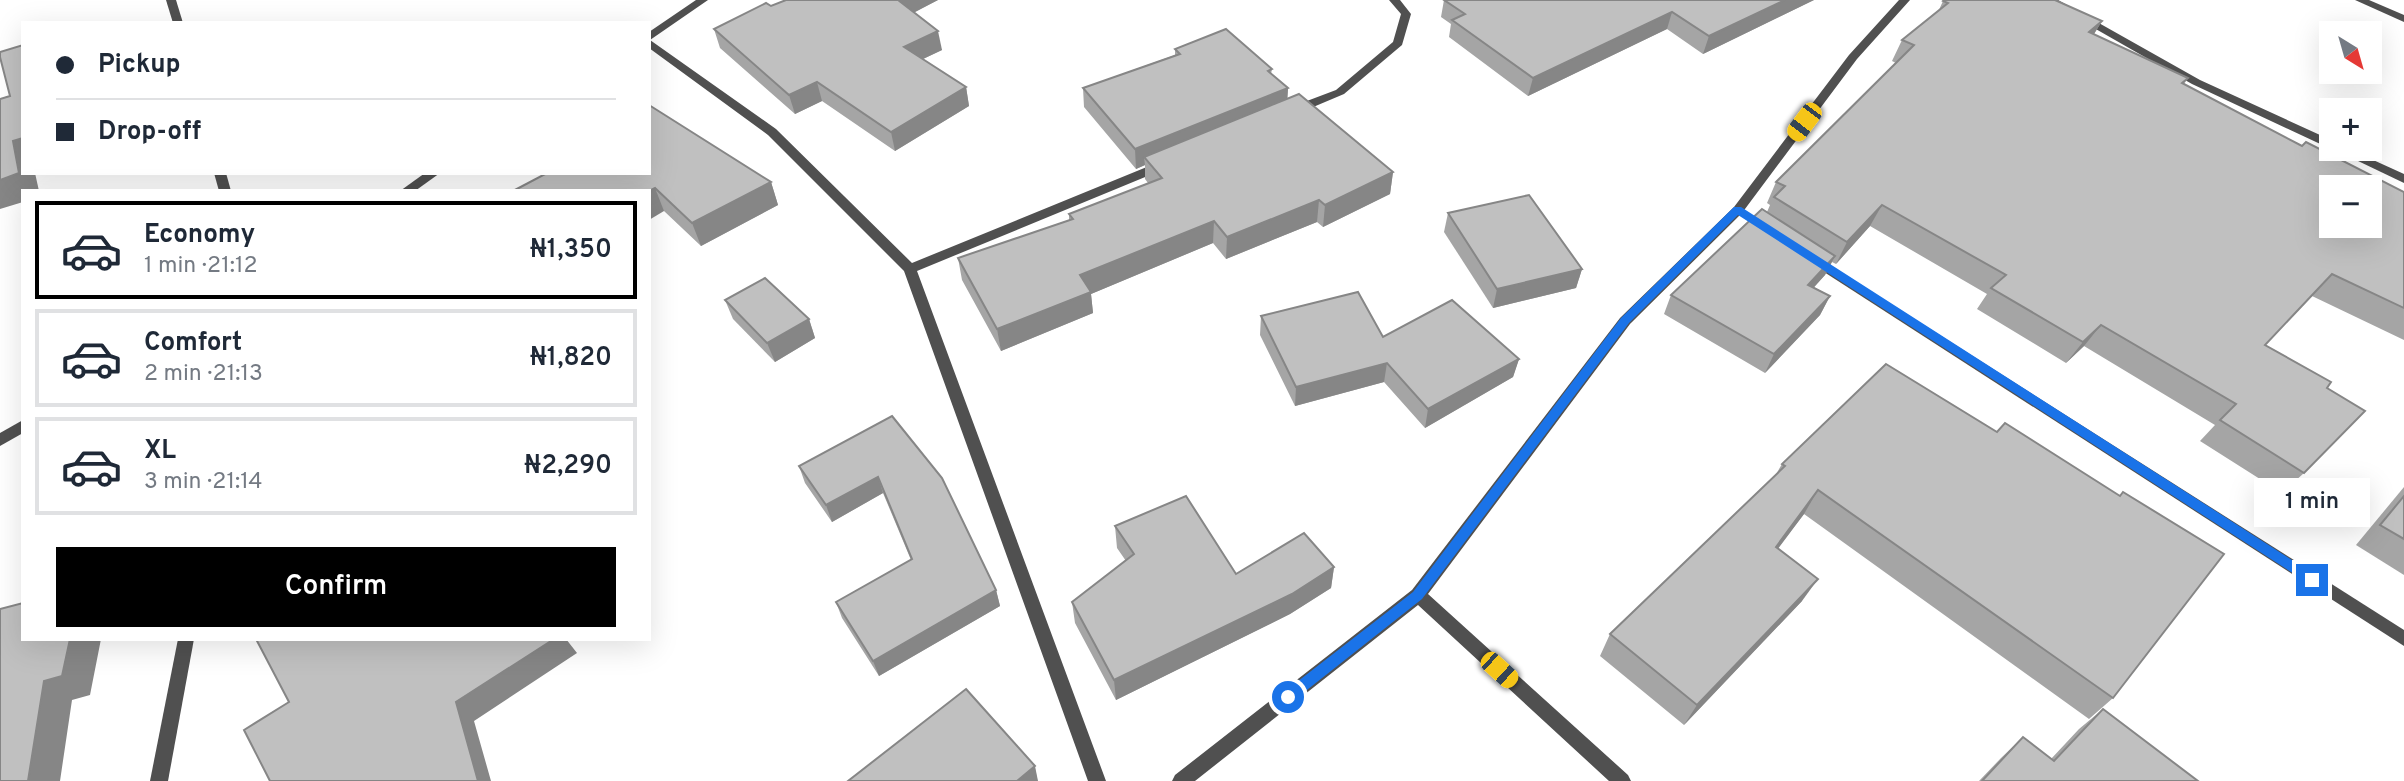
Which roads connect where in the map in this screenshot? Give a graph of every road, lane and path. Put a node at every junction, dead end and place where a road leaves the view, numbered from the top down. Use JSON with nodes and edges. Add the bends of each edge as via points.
{"nodes":[{"id":1,"x":172,"y":0,"type":"edge"},
{"id":2,"x":703,"y":0,"type":"edge"},
{"id":3,"x":1394,"y":0,"type":"edge"},
{"id":4,"x":1905,"y":0,"type":"edge"},
{"id":5,"x":2050,"y":0,"type":"edge"},
{"id":6,"x":2360,"y":0,"type":"edge"},
{"id":7,"x":2404,"y":19,"type":"edge"},
{"id":8,"x":177,"y":21,"type":"edge"},
{"id":9,"x":651,"y":39,"type":"edge"},
{"id":10,"x":651,"y":41,"type":"edge"},
{"id":11,"x":1276,"y":118,"type":"edge"},
{"id":12,"x":2319,"y":139,"type":"edge"},
{"id":13,"x":1175,"y":159,"type":"edge"},
{"id":14,"x":2365,"y":161,"type":"edge"},
{"id":15,"x":431,"y":175,"type":"edge"},
{"id":16,"x":2404,"y":179,"type":"edge"},
{"id":17,"x":410,"y":189,"type":"edge"},
{"id":18,"x":1796,"y":247,"type":"edge"},
{"id":19,"x":910,"y":269,"type":"junction"},
{"id":20,"x":21,"y":427,"type":"edge"},
{"id":21,"x":0,"y":440,"type":"edge"},
{"id":22,"x":1418,"y":596,"type":"junction"},
{"id":23,"x":2404,"y":639,"type":"edge"},
{"id":24,"x":186,"y":641,"type":"edge"},
{"id":25,"x":159,"y":781,"type":"edge"},
{"id":26,"x":1097,"y":781,"type":"edge"},
{"id":27,"x":1181,"y":781,"type":"edge"},
{"id":28,"x":1622,"y":781,"type":"edge"}],
"edges":[{"from":1,"to":8,"type":"street"},
{"from":2,"to":9,"type":"street"},
{"from":3,"to":11,"type":"street","via":[[1406,14],[1398,43],[1340,92]]},
{"from":4,"to":22,"type":"street","via":[[1853,57],[1743,213],[1625,321]]},
{"from":5,"to":12,"type":"street","via":[[2196,82]]},
{"from":6,"to":7,"type":"street"},
{"from":10,"to":19,"type":"street","via":[[772,132]]},
{"from":13,"to":19,"type":"street"},
{"from":14,"to":16,"type":"street"},
{"from":15,"to":17,"type":"street"},
{"from":18,"to":23,"type":"street"},
{"from":19,"to":26,"type":"street"},
{"from":20,"to":21,"type":"street"},
{"from":22,"to":27,"type":"street"},
{"from":22,"to":28,"type":"street"},
{"from":24,"to":25,"type":"street"}]}
